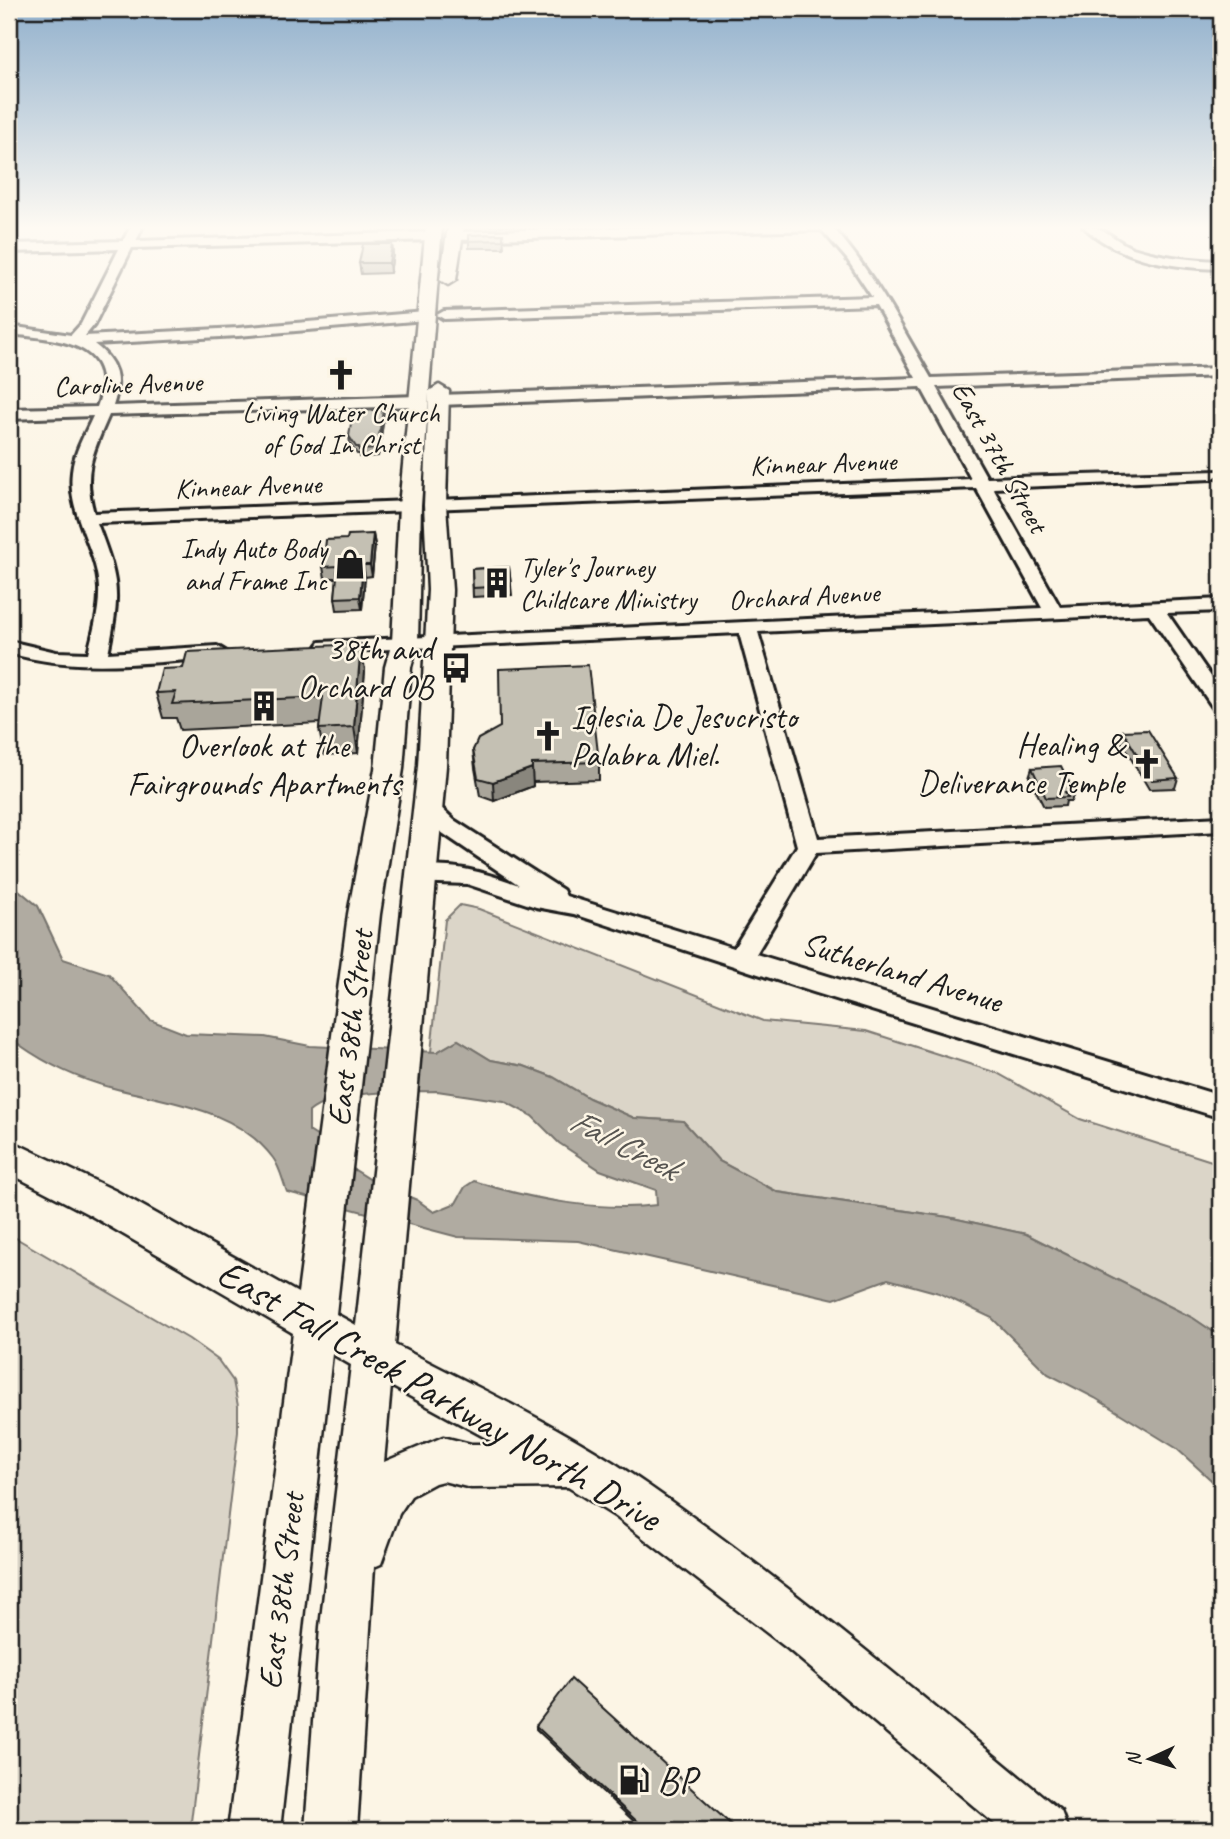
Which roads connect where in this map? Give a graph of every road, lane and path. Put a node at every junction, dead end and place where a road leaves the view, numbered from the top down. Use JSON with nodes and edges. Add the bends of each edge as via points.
{"nodes":[{"id":1,"x":94,"y":312,"type":"edge"},
{"id":2,"x":435,"y":312,"type":"edge"},
{"id":3,"x":436,"y":312,"type":"edge"},
{"id":4,"x":536,"y":312,"type":"edge"},
{"id":5,"x":886,"y":312,"type":"edge"},
{"id":6,"x":435,"y":315,"type":"junction"},
{"id":7,"x":9,"y":330,"type":"edge"},
{"id":8,"x":74,"y":341,"type":"junction"},
{"id":9,"x":1221,"y":372,"type":"edge"},
{"id":10,"x":927,"y":383,"type":"junction"},
{"id":11,"x":428,"y":400,"type":"junction"},
{"id":12,"x":102,"y":411,"type":"junction"},
{"id":13,"x":9,"y":414,"type":"edge"},
{"id":14,"x":1212,"y":474,"type":"dead end"},
{"id":15,"x":982,"y":483,"type":"junction"},
{"id":16,"x":423,"y":505,"type":"junction"},
{"id":17,"x":87,"y":518,"type":"junction"},
{"id":18,"x":1221,"y":605,"type":"edge"},
{"id":19,"x":1154,"y":608,"type":"junction"},
{"id":20,"x":1054,"y":612,"type":"junction"},
{"id":21,"x":747,"y":626,"type":"junction"},
{"id":22,"x":437,"y":641,"type":"junction"},
{"id":23,"x":405,"y":642,"type":"junction"},
{"id":24,"x":9,"y":646,"type":"edge"},
{"id":25,"x":310,"y":647,"type":"edge"},
{"id":26,"x":234,"y":651,"type":"edge"},
{"id":27,"x":97,"y":658,"type":"junction"},
{"id":28,"x":1221,"y":705,"type":"edge"},
{"id":29,"x":427,"y":807,"type":"junction"},
{"id":30,"x":1221,"y":824,"type":"edge"},
{"id":31,"x":809,"y":846,"type":"junction"},
{"id":32,"x":419,"y":876,"type":"junction"},
{"id":33,"x":563,"y":903,"type":"junction"},
{"id":34,"x":740,"y":959,"type":"junction"},
{"id":35,"x":1221,"y":1107,"type":"edge"},
{"id":36,"x":9,"y":1155,"type":"edge"},
{"id":37,"x":315,"y":1324,"type":"junction"},
{"id":38,"x":374,"y":1354,"type":"junction"},
{"id":39,"x":576,"y":1465,"type":"junction"},
{"id":40,"x":344,"y":1627,"type":"junction"},
{"id":41,"x":254,"y":1830,"type":"edge"},
{"id":42,"x":331,"y":1830,"type":"edge"},
{"id":43,"x":1042,"y":1830,"type":"edge"}],
"edges":[{"from":1,"to":8,"type":"street"},
{"from":2,"to":6,"type":"main road","name":"East 38th Street"},
{"from":3,"to":6,"type":"main road","name":"East 38th Street"},
{"from":4,"to":6,"type":"street"},
{"from":5,"to":10,"type":"street","name":"East 37th Street"},
{"from":6,"to":8,"type":"street"},
{"from":6,"to":11,"type":"main road","name":"East 38th Street"},
{"from":7,"to":8,"type":"street"},
{"from":8,"to":12,"type":"street","via":[[92,348],[109,368],[110,388]]},
{"from":9,"to":10,"type":"street","name":"Caroline Avenue"},
{"from":10,"to":11,"type":"street","name":"Caroline Avenue"},
{"from":10,"to":15,"type":"street","name":"East 37th Street"},
{"from":11,"to":12,"type":"street","name":"Caroline Avenue"},
{"from":11,"to":16,"type":"main road","name":"East 38th Street"},
{"from":12,"to":13,"type":"street","name":"Caroline Avenue"},
{"from":12,"to":17,"type":"street","via":[[80,468]]},
{"from":14,"to":15,"type":"street","name":"Kinnear Avenue"},
{"from":15,"to":16,"type":"street","name":"Kinnear Avenue"},
{"from":15,"to":20,"type":"street","name":"East 37th Street"},
{"from":16,"to":17,"type":"street","name":"Kinnear Avenue"},
{"from":16,"to":22,"type":"main road","name":"East 38th Street","via":[[440,590]]},
{"from":16,"to":23,"type":"main road","name":"East 38th Street"},
{"from":17,"to":27,"type":"street","via":[[108,584]]},
{"from":18,"to":19,"type":"street","name":"Orchard Avenue"},
{"from":19,"to":20,"type":"street","name":"Orchard Avenue"},
{"from":19,"to":28,"type":"street"},
{"from":20,"to":21,"type":"street","name":"Orchard Avenue"},
{"from":21,"to":22,"type":"street","name":"Orchard Avenue"},
{"from":21,"to":31,"type":"street"},
{"from":22,"to":23,"type":"street","name":"Orchard Avenue"},
{"from":22,"to":29,"type":"main road","name":"East 38th Street"},
{"from":23,"to":25,"type":"street","name":"Orchard Avenue"},
{"from":23,"to":37,"type":"main road","name":"East 38th Street","via":[[364,914]]},
{"from":24,"to":27,"type":"street","via":[[43,657]]},
{"from":26,"to":27,"type":"street"},
{"from":29,"to":32,"type":"main road","name":"East 38th Street"},
{"from":29,"to":33,"type":"street","name":"Sutherland Avenue","via":[[446,825]]},
{"from":30,"to":31,"type":"street"},
{"from":31,"to":34,"type":"street"},
{"from":32,"to":33,"type":"street","name":"Sutherland Avenue","via":[[470,876],[536,899]]},
{"from":32,"to":38,"type":"main road","name":"East 38th Street"},
{"from":33,"to":34,"type":"street","name":"Sutherland Avenue"},
{"from":34,"to":35,"type":"street","name":"Sutherland Avenue"},
{"from":36,"to":37,"type":"main road","name":"East Fall Creek Parkway North Drive"},
{"from":37,"to":38,"type":"main road","name":"East Fall Creek Parkway North Drive"},
{"from":37,"to":41,"type":"main road","name":"East 38th Street"},
{"from":38,"to":39,"type":"main road","name":"East Fall Creek Parkway North Drive"},
{"from":38,"to":40,"type":"main road","name":"East 38th Street"},
{"from":39,"to":40,"type":"main road","via":[[471,1465],[443,1459],[396,1480],[380,1503],[368,1536]]},
{"from":39,"to":43,"type":"main road","name":"East Fall Creek Parkway North Drive","via":[[658,1518],[805,1632]]},
{"from":40,"to":42,"type":"main road","name":"East 38th Street"}]}
